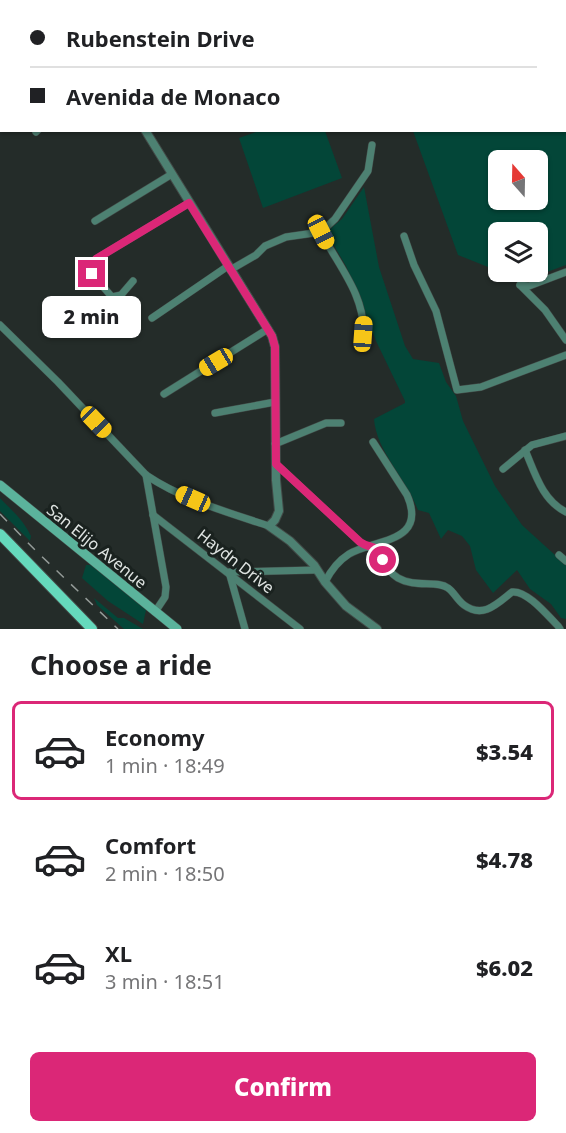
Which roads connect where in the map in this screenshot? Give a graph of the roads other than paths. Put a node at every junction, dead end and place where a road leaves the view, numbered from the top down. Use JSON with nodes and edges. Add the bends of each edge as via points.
{"nodes":[{"id":1,"x":146,"y":132,"type":"edge"},
{"id":2,"x":372,"y":145,"type":"dead end"},
{"id":3,"x":172,"y":174,"type":"junction"},
{"id":4,"x":189,"y":203,"type":"junction"},
{"id":5,"x":95,"y":220,"type":"dead end"},
{"id":6,"x":321,"y":232,"type":"junction"},
{"id":7,"x":404,"y":236,"type":"dead end"},
{"id":8,"x":229,"y":268,"type":"junction"},
{"id":9,"x":566,"y":272,"type":"edge"},
{"id":10,"x":134,"y":281,"type":"dead end"},
{"id":11,"x":152,"y":318,"type":"dead end"},
{"id":12,"x":0,"y":325,"type":"edge"},
{"id":13,"x":268,"y":330,"type":"junction"},
{"id":14,"x":363,"y":334,"type":"dead end"},
{"id":15,"x":566,"y":340,"type":"edge"},
{"id":16,"x":566,"y":355,"type":"edge"},
{"id":17,"x":164,"y":394,"type":"dead end"},
{"id":18,"x":275,"y":402,"type":"junction"},
{"id":19,"x":214,"y":413,"type":"dead end"},
{"id":20,"x":341,"y":423,"type":"dead end"},
{"id":21,"x":566,"y":436,"type":"edge"},
{"id":22,"x":373,"y":442,"type":"dead end"},
{"id":23,"x":275,"y":444,"type":"junction"},
{"id":24,"x":525,"y":450,"type":"junction"},
{"id":25,"x":276,"y":464,"type":"junction"},
{"id":26,"x":503,"y":469,"type":"dead end"},
{"id":27,"x":146,"y":475,"type":"junction"},
{"id":28,"x":0,"y":485,"type":"edge"},
{"id":29,"x":566,"y":512,"type":"edge"},
{"id":30,"x":153,"y":515,"type":"junction"},
{"id":31,"x":270,"y":526,"type":"junction"},
{"id":32,"x":0,"y":534,"type":"edge"},
{"id":33,"x":368,"y":547,"type":"junction"},
{"id":34,"x":559,"y":555,"type":"dead end"},
{"id":35,"x":566,"y":561,"type":"edge"},
{"id":36,"x":316,"y":570,"type":"junction"},
{"id":37,"x":229,"y":572,"type":"junction"},
{"id":38,"x":325,"y":582,"type":"junction"},
{"id":39,"x":155,"y":612,"type":"junction"},
{"id":40,"x":92,"y":629,"type":"edge"},
{"id":41,"x":177,"y":629,"type":"edge"},
{"id":42,"x":245,"y":629,"type":"edge"},
{"id":43,"x":300,"y":629,"type":"edge"},
{"id":44,"x":377,"y":629,"type":"edge"},
{"id":45,"x":560,"y":629,"type":"edge"}],
"edges":[{"from":1,"to":3,"type":"street"},
{"from":2,"to":6,"type":"street","via":[[368,171],[335,219]]},
{"from":3,"to":4,"type":"street"},
{"from":3,"to":5,"type":"street"},
{"from":4,"to":8,"type":"street"},
{"from":4,"to":10,"type":"street","via":[[91,265],[92,274],[112,297],[121,296]]},
{"from":6,"to":8,"type":"street","via":[[286,237]]},
{"from":6,"to":14,"type":"street","via":[[347,275],[364,319]]},
{"from":7,"to":16,"type":"street","via":[[436,311],[457,390],[481,387]]},
{"from":8,"to":11,"type":"street"},
{"from":8,"to":13,"type":"street"},
{"from":9,"to":15,"type":"street","via":[[529,286],[520,285],[545,310]]},
{"from":12,"to":27,"type":"street"},
{"from":13,"to":17,"type":"street"},
{"from":13,"to":18,"type":"street","via":[[275,347]]},
{"from":18,"to":19,"type":"street"},
{"from":18,"to":23,"type":"street"},
{"from":20,"to":23,"type":"street","via":[[326,423]]},
{"from":21,"to":24,"type":"street"},
{"from":22,"to":33,"type":"street","via":[[408,495],[412,513],[410,523],[400,534]]},
{"from":23,"to":25,"type":"street"},
{"from":24,"to":26,"type":"street"},
{"from":24,"to":29,"type":"street","via":[[544,494]]},
{"from":25,"to":31,"type":"street","via":[[279,511]]},
{"from":25,"to":33,"type":"street"},
{"from":27,"to":30,"type":"street"},
{"from":27,"to":31,"type":"street","via":[[209,507]]},
{"from":28,"to":39,"type":"main road","name":"San Elijo Avenue"},
{"from":30,"to":37,"type":"street","name":"Haydn Drive"},
{"from":30,"to":39,"type":"street","via":[[166,587],[165,597]]},
{"from":31,"to":36,"type":"street"},
{"from":32,"to":40,"type":"main road"},
{"from":33,"to":38,"type":"street","via":[[338,563]]},
{"from":33,"to":45,"type":"street","via":[[380,550],[398,578],[416,585],[438,584],[448,588],[473,610],[491,609],[515,591],[524,593]]},
{"from":34,"to":35,"type":"street"},
{"from":36,"to":37,"type":"street"},
{"from":36,"to":38,"type":"street"},
{"from":37,"to":42,"type":"street"},
{"from":37,"to":43,"type":"street","name":"Haydn Drive"},
{"from":38,"to":44,"type":"street","via":[[346,606]]},
{"from":39,"to":41,"type":"main road","name":"San Elijo Avenue"}]}
